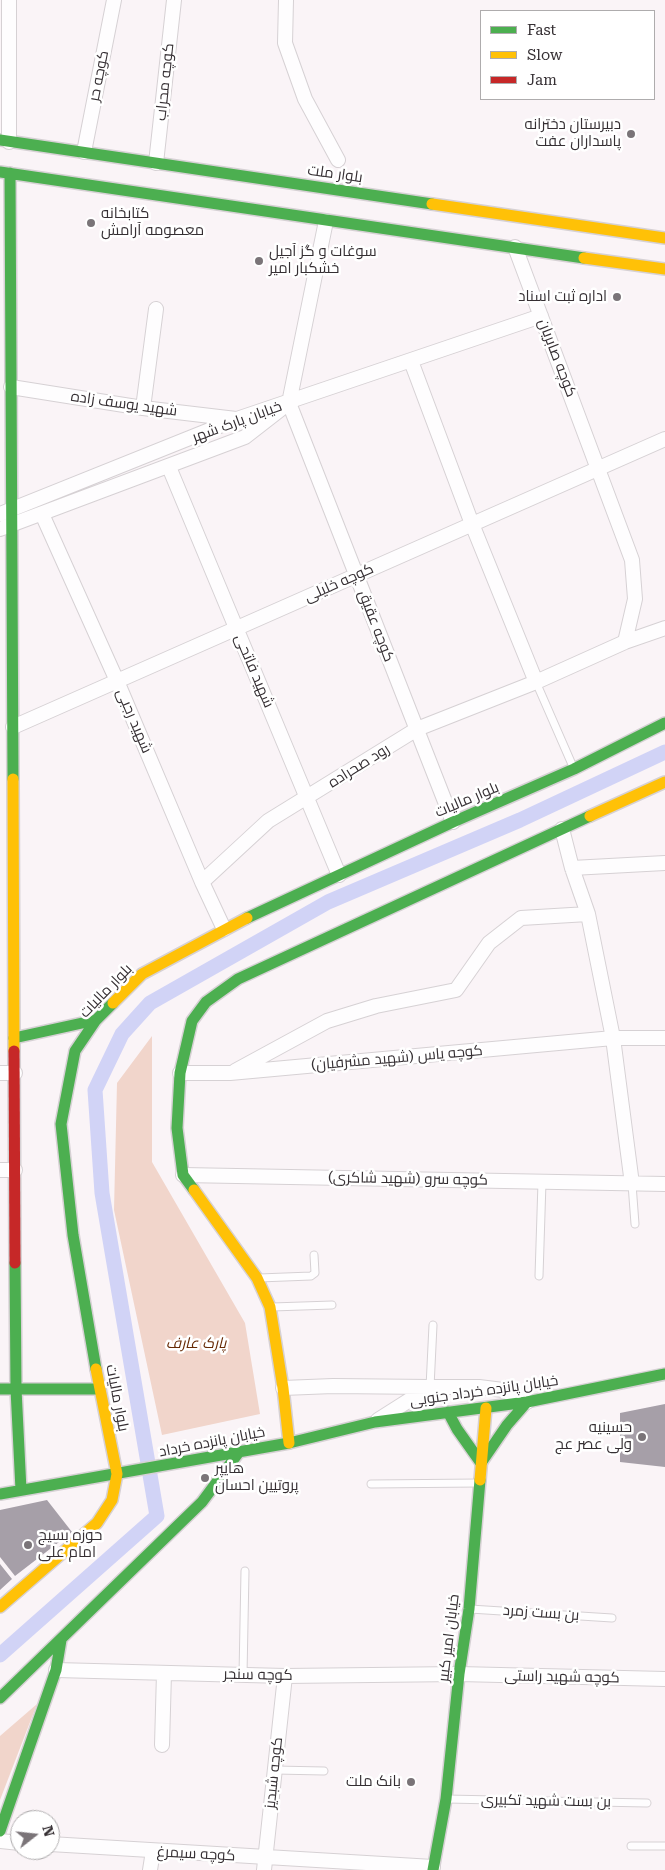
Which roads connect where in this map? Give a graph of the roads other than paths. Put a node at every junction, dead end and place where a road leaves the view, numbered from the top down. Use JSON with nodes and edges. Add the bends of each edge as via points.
{"nodes":[{"id":1,"x":9,"y":0,"type":"edge"},
{"id":2,"x":114,"y":0,"type":"edge"},
{"id":3,"x":174,"y":0,"type":"edge"},
{"id":4,"x":286,"y":0,"type":"edge"},
{"id":5,"x":4,"y":141,"type":"edge"},
{"id":6,"x":84,"y":152,"type":"junction"},
{"id":7,"x":338,"y":160,"type":"dead end"},
{"id":8,"x":156,"y":163,"type":"junction"},
{"id":9,"x":5,"y":173,"type":"edge"},
{"id":10,"x":326,"y":221,"type":"junction"},
{"id":11,"x":665,"y":238,"type":"edge"},
{"id":12,"x":516,"y":247,"type":"junction"},
{"id":13,"x":665,"y":269,"type":"edge"},
{"id":14,"x":156,"y":309,"type":"dead end"},
{"id":15,"x":541,"y":316,"type":"junction"},
{"id":16,"x":411,"y":361,"type":"junction"},
{"id":17,"x":6,"y":370,"type":"edge"},
{"id":18,"x":11,"y":387,"type":"junction"},
{"id":19,"x":289,"y":403,"type":"junction"},
{"id":20,"x":142,"y":408,"type":"junction"},
{"id":21,"x":237,"y":420,"type":"junction"},
{"id":22,"x":665,"y":439,"type":"edge"},
{"id":23,"x":169,"y":467,"type":"junction"},
{"id":24,"x":598,"y":468,"type":"junction"},
{"id":25,"x":4,"y":512,"type":"edge"},
{"id":26,"x":42,"y":514,"type":"junction"},
{"id":27,"x":472,"y":524,"type":"junction"},
{"id":28,"x":6,"y":527,"type":"edge"},
{"id":29,"x":356,"y":575,"type":"junction"},
{"id":30,"x":236,"y":628,"type":"junction"},
{"id":31,"x":665,"y":628,"type":"edge"},
{"id":32,"x":625,"y":642,"type":"junction"},
{"id":33,"x":6,"y":648,"type":"edge"},
{"id":34,"x":117,"y":681,"type":"junction"},
{"id":35,"x":536,"y":682,"type":"junction"},
{"id":36,"x":665,"y":724,"type":"edge"},
{"id":37,"x":13,"y":727,"type":"junction"},
{"id":38,"x":417,"y":730,"type":"junction"},
{"id":39,"x":574,"y":769,"type":"junction"},
{"id":40,"x":665,"y":782,"type":"edge"},
{"id":41,"x":307,"y":798,"type":"junction"},
{"id":42,"x":453,"y":822,"type":"junction"},
{"id":43,"x":562,"y":829,"type":"junction"},
{"id":44,"x":665,"y":863,"type":"edge"},
{"id":45,"x":572,"y":868,"type":"junction"},
{"id":46,"x":338,"y":875,"type":"junction"},
{"id":47,"x":202,"y":882,"type":"junction"},
{"id":48,"x":588,"y":914,"type":"junction"},
{"id":49,"x":224,"y":929,"type":"junction"},
{"id":50,"x":7,"y":974,"type":"edge"},
{"id":51,"x":96,"y":1020,"type":"junction"},
{"id":52,"x":14,"y":1038,"type":"junction"},
{"id":53,"x":613,"y":1038,"type":"junction"},
{"id":54,"x":665,"y":1038,"type":"edge"},
{"id":55,"x":0,"y":1073,"type":"edge"},
{"id":56,"x":15,"y":1073,"type":"junction"},
{"id":57,"x":180,"y":1073,"type":"junction"},
{"id":58,"x":230,"y":1073,"type":"junction"},
{"id":59,"x":0,"y":1170,"type":"edge"},
{"id":60,"x":15,"y":1170,"type":"junction"},
{"id":61,"x":183,"y":1175,"type":"junction"},
{"id":62,"x":542,"y":1182,"type":"junction"},
{"id":63,"x":632,"y":1184,"type":"junction"},
{"id":64,"x":665,"y":1184,"type":"edge"},
{"id":65,"x":635,"y":1224,"type":"dead end"},
{"id":66,"x":314,"y":1255,"type":"dead end"},
{"id":67,"x":539,"y":1276,"type":"dead end"},
{"id":68,"x":257,"y":1278,"type":"junction"},
{"id":69,"x":332,"y":1306,"type":"dead end"},
{"id":70,"x":270,"y":1307,"type":"junction"},
{"id":71,"x":433,"y":1325,"type":"dead end"},
{"id":72,"x":665,"y":1374,"type":"edge"},
{"id":73,"x":430,"y":1387,"type":"junction"},
{"id":74,"x":283,"y":1388,"type":"junction"},
{"id":75,"x":0,"y":1389,"type":"edge"},
{"id":76,"x":16,"y":1389,"type":"junction"},
{"id":77,"x":99,"y":1389,"type":"junction"},
{"id":78,"x":527,"y":1402,"type":"junction"},
{"id":79,"x":486,"y":1408,"type":"junction"},
{"id":80,"x":448,"y":1412,"type":"junction"},
{"id":81,"x":375,"y":1422,"type":"junction"},
{"id":82,"x":308,"y":1439,"type":"joint"},
{"id":83,"x":289,"y":1443,"type":"junction"},
{"id":84,"x":239,"y":1452,"type":"junction"},
{"id":85,"x":481,"y":1463,"type":"junction"},
{"id":86,"x":119,"y":1474,"type":"junction"},
{"id":87,"x":480,"y":1483,"type":"junction"},
{"id":88,"x":371,"y":1484,"type":"dead end"},
{"id":89,"x":21,"y":1490,"type":"junction"},
{"id":90,"x":0,"y":1494,"type":"edge"},
{"id":91,"x":244,"y":1571,"type":"dead end"},
{"id":92,"x":0,"y":1607,"type":"edge"},
{"id":93,"x":469,"y":1609,"type":"junction"},
{"id":94,"x":612,"y":1618,"type":"dead end"},
{"id":95,"x":61,"y":1640,"type":"junction"},
{"id":96,"x":56,"y":1670,"type":"junction"},
{"id":97,"x":164,"y":1673,"type":"junction"},
{"id":98,"x":459,"y":1674,"type":"junction"},
{"id":99,"x":243,"y":1675,"type":"junction"},
{"id":100,"x":285,"y":1676,"type":"junction"},
{"id":101,"x":665,"y":1679,"type":"edge"},
{"id":102,"x":0,"y":1698,"type":"edge"},
{"id":103,"x":162,"y":1745,"type":"dead end"},
{"id":104,"x":275,"y":1770,"type":"junction"},
{"id":105,"x":324,"y":1771,"type":"dead end"},
{"id":106,"x":446,"y":1799,"type":"junction"},
{"id":107,"x":647,"y":1803,"type":"dead end"},
{"id":108,"x":0,"y":1831,"type":"edge"},
{"id":109,"x":60,"y":1845,"type":"edge"},
{"id":110,"x":631,"y":1846,"type":"dead end"},
{"id":111,"x":665,"y":1846,"type":"edge"},
{"id":112,"x":153,"y":1851,"type":"junction"},
{"id":113,"x":265,"y":1864,"type":"edge"},
{"id":114,"x":433,"y":1868,"type":"edge"},
{"id":115,"x":150,"y":1870,"type":"edge"}],
"edges":[{"from":1,"to":5,"type":"street"},
{"from":2,"to":6,"type":"street","name":"کوچه حر"},
{"from":3,"to":8,"type":"street","name":"کوچه محراب"},
{"from":4,"to":7,"type":"street","via":[[285,43],[305,99]]},
{"from":5,"to":6,"type":"street","name":"بلوار ملت"},
{"from":6,"to":8,"type":"street","name":"بلوار ملت"},
{"from":8,"to":11,"type":"street","name":"بلوار ملت"},
{"from":9,"to":10,"type":"street"},
{"from":9,"to":17,"type":"street"},
{"from":10,"to":12,"type":"street"},
{"from":10,"to":19,"type":"street"},
{"from":12,"to":13,"type":"street"},
{"from":12,"to":15,"type":"street","name":"کوچه صابریان"},
{"from":14,"to":20,"type":"street"},
{"from":15,"to":16,"type":"street"},
{"from":15,"to":24,"type":"street","name":"کوچه صابریان"},
{"from":16,"to":19,"type":"street"},
{"from":16,"to":27,"type":"street"},
{"from":17,"to":18,"type":"street"},
{"from":18,"to":20,"type":"street","name":"شهید یوسف زاده"},
{"from":18,"to":25,"type":"street"},
{"from":19,"to":21,"type":"street","name":"خیابان پارک شهر"},
{"from":19,"to":23,"type":"street","name":"خیابان پارک شهر","via":[[245,436]]},
{"from":19,"to":29,"type":"street","name":"کوچه عقیق"},
{"from":20,"to":21,"type":"street","name":"شهید یوسف زاده"},
{"from":21,"to":25,"type":"street","name":"خیابان پارک شهر"},
{"from":22,"to":24,"type":"street","name":"کوچه خلیلی"},
{"from":23,"to":26,"type":"street","name":"خیابان پارک شهر"},
{"from":23,"to":30,"type":"street","name":"شهید فاتحی"},
{"from":24,"to":27,"type":"street","name":"کوچه خلیلی"},
{"from":24,"to":32,"type":"street","name":"کوچه صابریان","via":[[632,560],[634,599]]},
{"from":25,"to":28,"type":"street"},
{"from":26,"to":28,"type":"street","name":"خیابان پارک شهر"},
{"from":26,"to":34,"type":"street","name":"شهید رجبی"},
{"from":27,"to":29,"type":"street","name":"کوچه خلیلی"},
{"from":27,"to":35,"type":"street"},
{"from":28,"to":33,"type":"street"},
{"from":29,"to":30,"type":"street","name":"کوچه خلیلی"},
{"from":29,"to":38,"type":"street","name":"کوچه عقیق"},
{"from":30,"to":34,"type":"street","name":"کوچه خلیلی"},
{"from":30,"to":41,"type":"street","name":"شهید فاتحی"},
{"from":31,"to":32,"type":"street","name":"رود صحراده"},
{"from":32,"to":35,"type":"street","name":"رود صحراده"},
{"from":33,"to":37,"type":"street"},
{"from":34,"to":37,"type":"street","name":"کوچه خلیلی"},
{"from":34,"to":47,"type":"street","name":"شهید رجبی"},
{"from":35,"to":38,"type":"street","name":"رود صحراده"},
{"from":35,"to":39,"type":"lane"},
{"from":36,"to":39,"type":"street","name":"بلوار مالیات"},
{"from":37,"to":50,"type":"street"},
{"from":38,"to":41,"type":"street","name":"رود صحراده"},
{"from":38,"to":42,"type":"street","name":"کوچه عقیق"},
{"from":39,"to":42,"type":"street","name":"بلوار مالیات"},
{"from":40,"to":43,"type":"street"},
{"from":41,"to":46,"type":"street","name":"شهید فاتحی"},
{"from":41,"to":47,"type":"street","name":"رود صحراده","via":[[268,821]]},
{"from":42,"to":46,"type":"street","name":"بلوار مالیات"},
{"from":43,"to":45,"type":"street"},
{"from":43,"to":57,"type":"street","via":[[238,979],[206,1002],[192,1021]]},
{"from":44,"to":45,"type":"street"},
{"from":45,"to":48,"type":"street"},
{"from":46,"to":49,"type":"street","name":"بلوار مالیات"},
{"from":47,"to":49,"type":"street","name":"شهید رجبی"},
{"from":48,"to":53,"type":"street"},
{"from":48,"to":58,"type":"street","via":[[521,918],[488,943],[456,990],[376,1006],[327,1021]]},
{"from":49,"to":51,"type":"street","name":"بلوار مالیات","via":[[142,974]]},
{"from":50,"to":52,"type":"street"},
{"from":51,"to":52,"type":"street"},
{"from":51,"to":77,"type":"street","name":"بلوار مالیات","via":[[75,1051],[61,1124],[73,1235]]},
{"from":52,"to":56,"type":"street"},
{"from":53,"to":54,"type":"street","name":"کوچه یاس (شهید مشرفیان)"},
{"from":53,"to":58,"type":"street","name":"کوچه یاس (شهید مشرفیان)"},
{"from":53,"to":63,"type":"street"},
{"from":55,"to":56,"type":"street"},
{"from":56,"to":60,"type":"street"},
{"from":57,"to":58,"type":"street","name":"کوچه یاس (شهید مشرفیان)"},
{"from":57,"to":61,"type":"street","via":[[177,1128]]},
{"from":59,"to":60,"type":"street"},
{"from":60,"to":76,"type":"street"},
{"from":61,"to":62,"type":"street","name":"کوچه سرو (شهید شاکری)"},
{"from":61,"to":68,"type":"street"},
{"from":62,"to":63,"type":"street","name":"کوچه سرو (شهید شاکری)"},
{"from":62,"to":67,"type":"lane"},
{"from":63,"to":64,"type":"street","name":"کوچه سرو (شهید شاکری)"},
{"from":63,"to":65,"type":"lane"},
{"from":66,"to":68,"type":"lane","via":[[315,1273],[312,1276]]},
{"from":68,"to":70,"type":"street"},
{"from":69,"to":70,"type":"lane"},
{"from":70,"to":74,"type":"street"},
{"from":71,"to":73,"type":"lane"},
{"from":72,"to":78,"type":"street","name":"خیابان پانزده خرداد جنوبی"},
{"from":73,"to":74,"type":"street"},
{"from":73,"to":78,"type":"street","via":[[503,1390]]},
{"from":73,"to":81,"type":"street"},
{"from":74,"to":83,"type":"street"},
{"from":75,"to":76,"type":"street"},
{"from":76,"to":77,"type":"street"},
{"from":76,"to":89,"type":"street"},
{"from":77,"to":86,"type":"street","name":"بلوار مالیات"},
{"from":78,"to":79,"type":"street","name":"خیابان پانزده خرداد جنوبی"},
{"from":78,"to":85,"type":"street"},
{"from":79,"to":80,"type":"street","name":"خیابان پانزده خرداد جنوبی"},
{"from":79,"to":85,"type":"street","name":"خیابان امیر کبیر"},
{"from":80,"to":81,"type":"street","name":"خیابان پانزده خرداد جنوبی"},
{"from":80,"to":85,"type":"street"},
{"from":81,"to":82,"type":"street","name":"خیابان پانزده خرداد جنوبی"},
{"from":82,"to":83,"type":"street","name":"خیابان پانزده خرداد"},
{"from":83,"to":84,"type":"street","name":"خیابان پانزده خرداد"},
{"from":84,"to":86,"type":"street","name":"خیابان پانزده خرداد"},
{"from":84,"to":95,"type":"street","via":[[202,1502]]},
{"from":85,"to":87,"type":"street","name":"خیابان امیر کبیر"},
{"from":86,"to":89,"type":"street"},
{"from":86,"to":92,"type":"street","name":"بلوار مالیات","via":[[112,1500],[97,1523]]},
{"from":87,"to":88,"type":"lane"},
{"from":87,"to":93,"type":"street","name":"خیابان امیر کبیر"},
{"from":89,"to":90,"type":"street"},
{"from":91,"to":99,"type":"lane"},
{"from":93,"to":94,"type":"lane","name":"بن بست زمرد"},
{"from":93,"to":98,"type":"street","name":"خیابان امیر کبیر"},
{"from":95,"to":96,"type":"street"},
{"from":95,"to":102,"type":"street"},
{"from":96,"to":97,"type":"street","name":"کوچه سنجر"},
{"from":96,"to":108,"type":"street"},
{"from":97,"to":99,"type":"street","name":"کوچه سنجر"},
{"from":97,"to":103,"type":"street"},
{"from":98,"to":100,"type":"street","name":"کوچه سنجر"},
{"from":98,"to":101,"type":"street","name":"کوچه شهید راستی"},
{"from":98,"to":106,"type":"street","name":"خیابان امیر کبیر"},
{"from":99,"to":100,"type":"street","name":"کوچه سنجر"},
{"from":100,"to":104,"type":"street","name":"کوچه شبدیز"},
{"from":104,"to":105,"type":"lane"},
{"from":104,"to":113,"type":"street","name":"کوچه شبدیز"},
{"from":106,"to":107,"type":"lane","name":"بن بست شهید تکبیری"},
{"from":106,"to":114,"type":"street","name":"خیابان امیر کبیر"},
{"from":109,"to":112,"type":"street","name":"کوچه سیمرغ"},
{"from":110,"to":111,"type":"lane"},
{"from":112,"to":113,"type":"street","name":"کوچه سیمرغ"},
{"from":112,"to":115,"type":"street"},
{"from":113,"to":114,"type":"street","name":"کوچه سیمرغ"}]}
